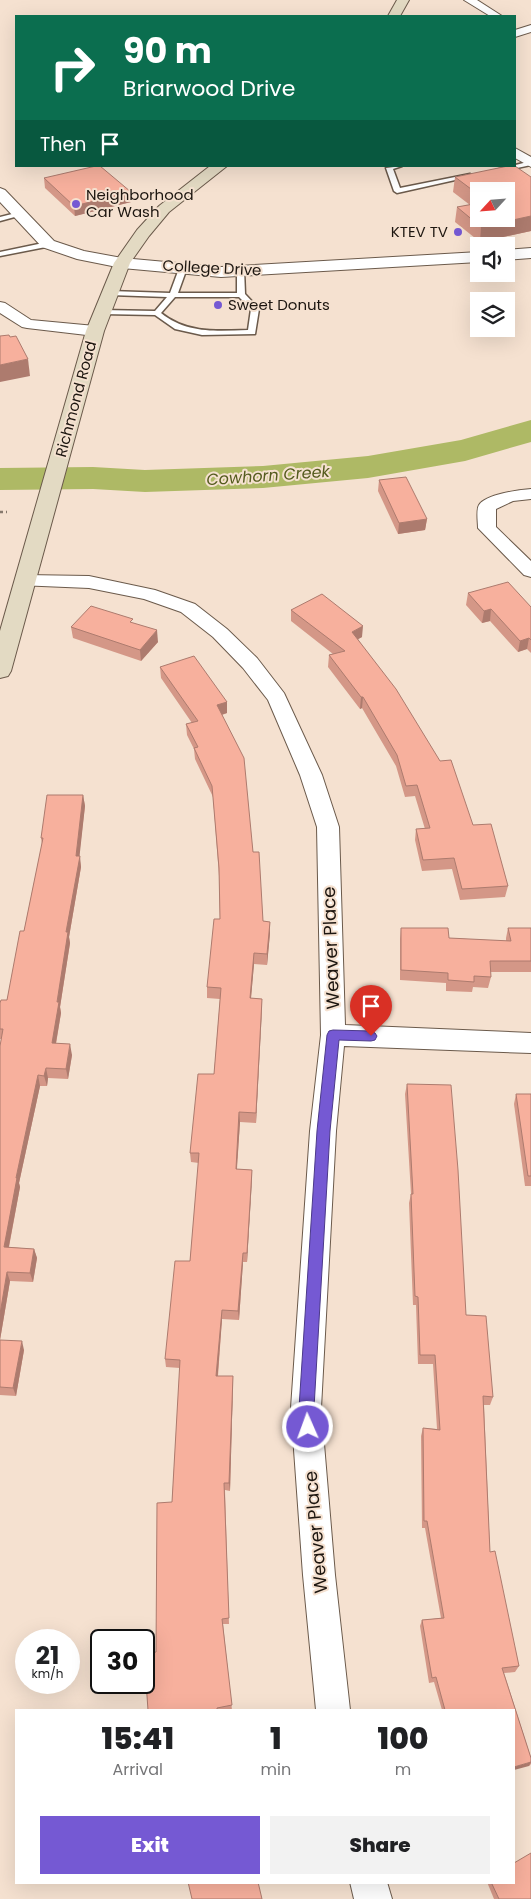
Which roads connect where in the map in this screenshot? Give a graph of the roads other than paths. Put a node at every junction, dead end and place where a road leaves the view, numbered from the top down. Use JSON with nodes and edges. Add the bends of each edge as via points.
{"nodes":[{"id":1,"x":403,"y":0,"type":"edge"},
{"id":2,"x":469,"y":0,"type":"edge"},
{"id":3,"x":395,"y":15,"type":"edge"},
{"id":4,"x":495,"y":15,"type":"edge"},
{"id":5,"x":531,"y":147,"type":"edge"},
{"id":6,"x":516,"y":151,"type":"edge"},
{"id":7,"x":516,"y":152,"type":"edge"},
{"id":8,"x":531,"y":163,"type":"edge"},
{"id":9,"x":516,"y":165,"type":"edge"},
{"id":10,"x":219,"y":167,"type":"edge"},
{"id":11,"x":394,"y":167,"type":"edge"},
{"id":12,"x":481,"y":174,"type":"edge"},
{"id":13,"x":0,"y":193,"type":"edge"},
{"id":14,"x":20,"y":214,"type":"junction"},
{"id":15,"x":0,"y":219,"type":"edge"},
{"id":16,"x":48,"y":244,"type":"junction"},
{"id":17,"x":531,"y":253,"type":"edge"},
{"id":18,"x":0,"y":254,"type":"edge"},
{"id":19,"x":515,"y":254,"type":"edge"},
{"id":20,"x":470,"y":258,"type":"edge"},
{"id":21,"x":122,"y":263,"type":"junction"},
{"id":22,"x":184,"y":268,"type":"junction"},
{"id":23,"x":241,"y":271,"type":"junction"},
{"id":24,"x":110,"y":293,"type":"junction"},
{"id":25,"x":173,"y":295,"type":"junction"},
{"id":26,"x":241,"y":295,"type":"junction"},
{"id":27,"x":0,"y":306,"type":"edge"},
{"id":28,"x":102,"y":312,"type":"junction"},
{"id":29,"x":157,"y":313,"type":"junction"},
{"id":30,"x":95,"y":331,"type":"junction"},
{"id":31,"x":531,"y":494,"type":"edge"},
{"id":32,"x":531,"y":571,"type":"edge"},
{"id":33,"x":25,"y":581,"type":"junction"},
{"id":34,"x":0,"y":671,"type":"edge"},
{"id":35,"x":333,"y":1035,"type":"junction"},
{"id":36,"x":531,"y":1043,"type":"edge"},
{"id":37,"x":333,"y":1709,"type":"edge"},
{"id":38,"x":369,"y":1884,"type":"edge"},
{"id":39,"x":373,"y":1899,"type":"edge"}],
"edges":[{"from":1,"to":3,"type":"main road"},
{"from":2,"to":4,"type":"street"},
{"from":5,"to":6,"type":"street"},
{"from":7,"to":8,"type":"street"},
{"from":8,"to":9,"type":"lane"},
{"from":10,"to":21,"type":"main road","name":"Richmond Road","via":[[164,209]]},
{"from":11,"to":12,"type":"lane","via":[[389,168],[397,191]]},
{"from":13,"to":14,"type":"street","name":"College Drive"},
{"from":14,"to":15,"type":"lane"},
{"from":14,"to":16,"type":"street","name":"College Drive"},
{"from":16,"to":18,"type":"lane"},
{"from":16,"to":21,"type":"street","name":"College Drive","via":[[83,256]]},
{"from":17,"to":19,"type":"street"},
{"from":20,"to":23,"type":"street","name":"College Drive"},
{"from":21,"to":22,"type":"street","name":"College Drive"},
{"from":21,"to":24,"type":"main road","name":"Richmond Road"},
{"from":22,"to":23,"type":"street","name":"College Drive"},
{"from":22,"to":25,"type":"lane"},
{"from":23,"to":26,"type":"lane"},
{"from":24,"to":25,"type":"lane"},
{"from":24,"to":28,"type":"main road","name":"Richmond Road"},
{"from":25,"to":26,"type":"lane"},
{"from":25,"to":29,"type":"lane"},
{"from":26,"to":29,"type":"lane","via":[[255,309],[252,332],[193,333],[165,321]]},
{"from":27,"to":30,"type":"street","via":[[27,324]]},
{"from":28,"to":29,"type":"lane"},
{"from":28,"to":30,"type":"main road","name":"Richmond Road"},
{"from":30,"to":33,"type":"main road","name":"Richmond Road"},
{"from":31,"to":32,"type":"street","via":[[509,496],[487,506],[487,528]]},
{"from":33,"to":34,"type":"main road","name":"Richmond Road"},
{"from":33,"to":35,"type":"street","name":"Weaver Place","via":[[89,582],[148,594],[188,608],[220,632],[277,698],[311,775],[328,828]]},
{"from":35,"to":36,"type":"street"},
{"from":35,"to":37,"type":"street","name":"Weaver Place","via":[[323,1131],[306,1408]]},
{"from":38,"to":39,"type":"street"}]}
